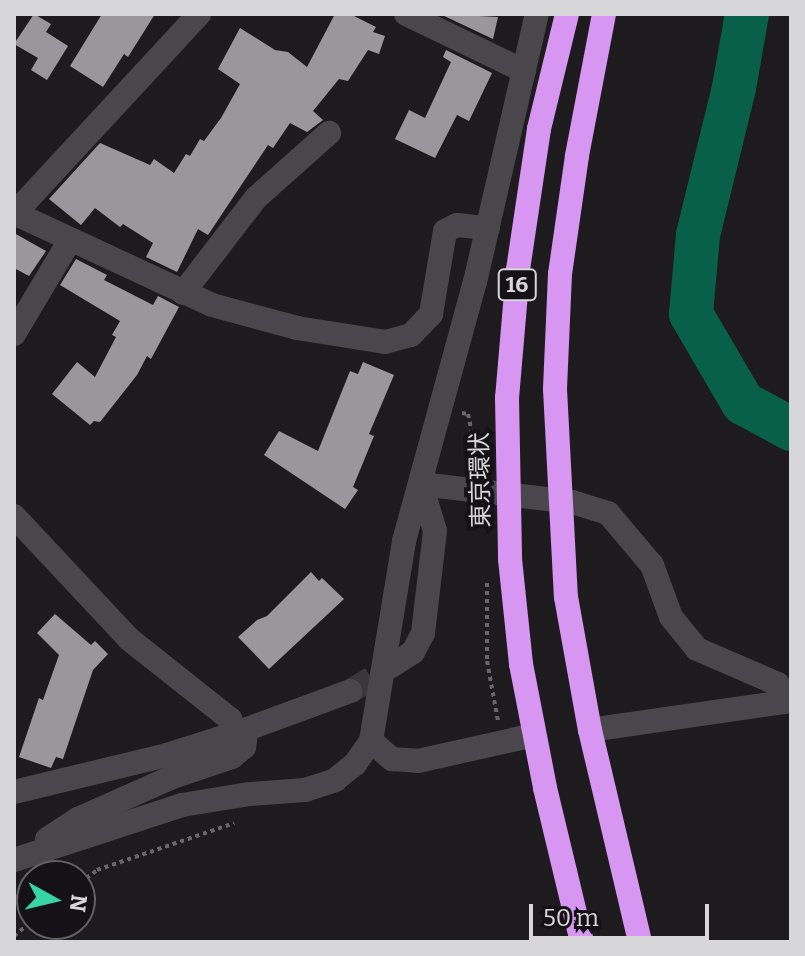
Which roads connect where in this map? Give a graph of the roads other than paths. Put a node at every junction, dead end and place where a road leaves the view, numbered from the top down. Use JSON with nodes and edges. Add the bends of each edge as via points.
{"nodes":[{"id":1,"x":199,"y":14,"type":"edge"},
{"id":2,"x":406,"y":14,"type":"edge"},
{"id":3,"x":537,"y":14,"type":"edge"},
{"id":4,"x":567,"y":14,"type":"edge"},
{"id":5,"x":604,"y":14,"type":"edge"},
{"id":6,"x":524,"y":71,"type":"junction"},
{"id":7,"x":329,"y":133,"type":"dead end"},
{"id":8,"x":15,"y":213,"type":"edge"},
{"id":9,"x":488,"y":228,"type":"junction"},
{"id":10,"x":70,"y":240,"type":"junction"},
{"id":11,"x":183,"y":293,"type":"junction"},
{"id":12,"x":14,"y":334,"type":"edge"},
{"id":13,"x":421,"y":484,"type":"junction"},
{"id":14,"x":14,"y":516,"type":"edge"},
{"id":15,"x":393,"y":665,"type":"tunnel mouth"},
{"id":16,"x":351,"y":691,"type":"tunnel mouth"},
{"id":17,"x":787,"y":701,"type":"edge"},
{"id":18,"x":590,"y":730,"type":"junction"},
{"id":19,"x":242,"y":731,"type":"junction"},
{"id":20,"x":534,"y":735,"type":"junction"},
{"id":21,"x":371,"y":741,"type":"junction"},
{"id":22,"x":14,"y":792,"type":"edge"},
{"id":23,"x":24,"y":856,"type":"edge"},
{"id":24,"x":582,"y":942,"type":"edge"},
{"id":25,"x":640,"y":942,"type":"edge"}],
"edges":[{"from":1,"to":8,"type":"street"},
{"from":2,"to":6,"type":"street"},
{"from":3,"to":6,"type":"street"},
{"from":4,"to":20,"type":"highway","name":"東京環状","number":"16","via":[[539,129],[518,270],[507,398],[510,559]]},
{"from":5,"to":18,"type":"highway","number":"16","via":[[560,274],[555,389],[563,555]]},
{"from":6,"to":9,"type":"street"},
{"from":7,"to":11,"type":"street","via":[[256,198]]},
{"from":8,"to":10,"type":"street"},
{"from":9,"to":11,"type":"street","via":[[457,225],[445,231],[431,314],[418,330],[394,341],[297,328]]},
{"from":9,"to":13,"type":"street"},
{"from":10,"to":11,"type":"street"},
{"from":10,"to":12,"type":"street"},
{"from":13,"to":15,"type":"street","via":[[435,531],[423,633],[413,652]]},
{"from":13,"to":17,"type":"street","via":[[572,502],[608,513],[652,565],[671,617],[697,649],[778,684]]},
{"from":13,"to":21,"type":"street","via":[[404,541]]},
{"from":14,"to":19,"type":"street","via":[[110,621]]},
{"from":16,"to":19,"type":"street"},
{"from":17,"to":18,"type":"street"},
{"from":18,"to":25,"type":"highway","number":"16"},
{"from":19,"to":22,"type":"street"},
{"from":19,"to":23,"type":"street","via":[[244,747],[232,757],[78,819]]},
{"from":20,"to":21,"type":"street","via":[[418,761],[392,759]]},
{"from":20,"to":24,"type":"highway","name":"東京環状","number":"16"},
{"from":21,"to":23,"type":"street","via":[[335,780],[305,790],[182,805]]}]}
